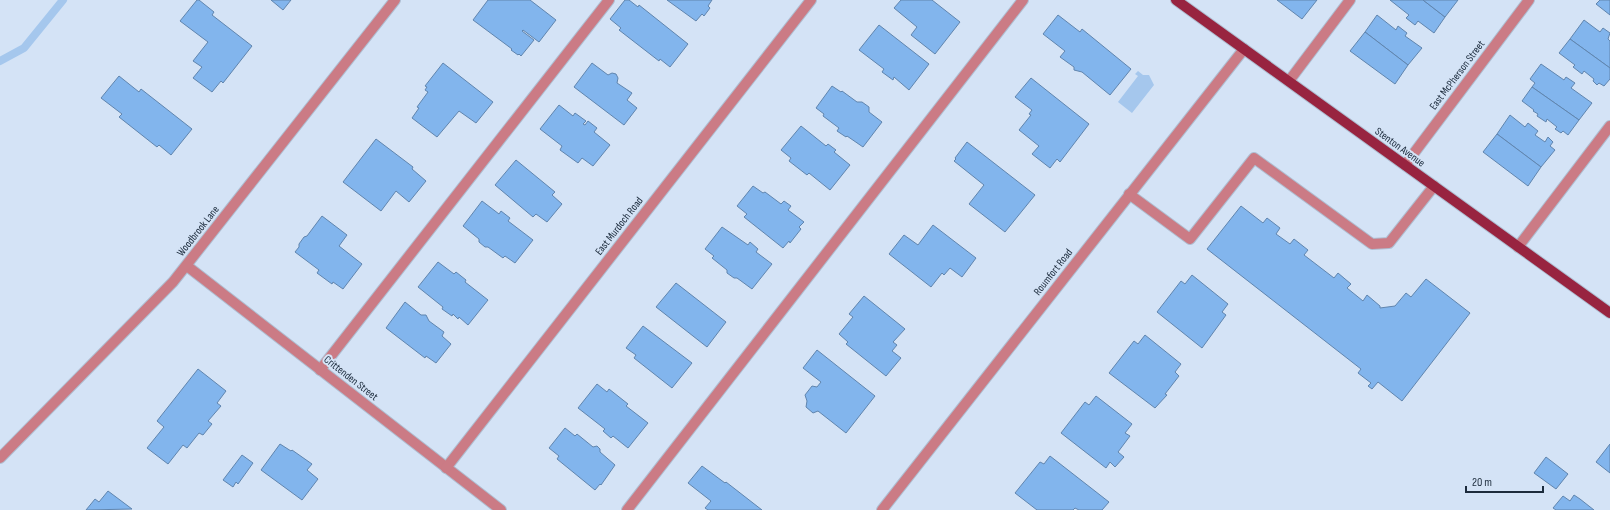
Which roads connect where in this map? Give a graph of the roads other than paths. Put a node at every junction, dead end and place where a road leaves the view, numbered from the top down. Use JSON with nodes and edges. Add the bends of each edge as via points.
{"nodes":[{"id":1,"x":395,"y":0,"type":"edge"},
{"id":2,"x":609,"y":0,"type":"edge"},
{"id":3,"x":810,"y":0,"type":"edge"},
{"id":4,"x":1024,"y":0,"type":"edge"},
{"id":5,"x":1176,"y":0,"type":"edge"},
{"id":6,"x":1350,"y":0,"type":"edge"},
{"id":7,"x":1529,"y":0,"type":"edge"},
{"id":8,"x":1244,"y":49,"type":"junction"},
{"id":9,"x":1288,"y":81,"type":"junction"},
{"id":10,"x":1610,"y":126,"type":"edge"},
{"id":11,"x":1405,"y":165,"type":"junction"},
{"id":12,"x":1434,"y":186,"type":"junction"},
{"id":13,"x":1130,"y":194,"type":"junction"},
{"id":14,"x":1518,"y":247,"type":"junction"},
{"id":15,"x":187,"y":266,"type":"junction"},
{"id":16,"x":1610,"y":313,"type":"edge"},
{"id":17,"x":320,"y":370,"type":"junction"},
{"id":18,"x":0,"y":458,"type":"edge"},
{"id":19,"x":446,"y":468,"type":"junction"},
{"id":20,"x":500,"y":510,"type":"edge"},
{"id":21,"x":627,"y":510,"type":"edge"},
{"id":22,"x":882,"y":510,"type":"edge"}],
"edges":[{"from":1,"to":15,"type":"street","name":"Woodbrook Lane"},
{"from":2,"to":17,"type":"street"},
{"from":3,"to":19,"type":"street","name":"East Murdoch Road"},
{"from":4,"to":21,"type":"street"},
{"from":5,"to":8,"type":"main road","name":"Stenton Avenue"},
{"from":6,"to":9,"type":"street"},
{"from":7,"to":11,"type":"street","name":"East McPherson Street"},
{"from":8,"to":9,"type":"main road","name":"Stenton Avenue"},
{"from":8,"to":13,"type":"street","name":"Roumfort Road"},
{"from":9,"to":11,"type":"main road","name":"Stenton Avenue"},
{"from":10,"to":14,"type":"street"},
{"from":11,"to":12,"type":"main road","name":"Stenton Avenue"},
{"from":12,"to":13,"type":"street","via":[[1389,243],[1372,244],[1254,158],[1190,240]]},
{"from":12,"to":14,"type":"main road","name":"Stenton Avenue"},
{"from":13,"to":22,"type":"street","name":"Roumfort Road"},
{"from":14,"to":16,"type":"main road","name":"Stenton Avenue"},
{"from":15,"to":17,"type":"street","name":"Crittenden Street"},
{"from":15,"to":18,"type":"street","name":"Woodbrook Lane","via":[[158,299]]},
{"from":17,"to":19,"type":"street","name":"Crittenden Street"},
{"from":19,"to":20,"type":"street","name":"Crittenden Street"}]}
